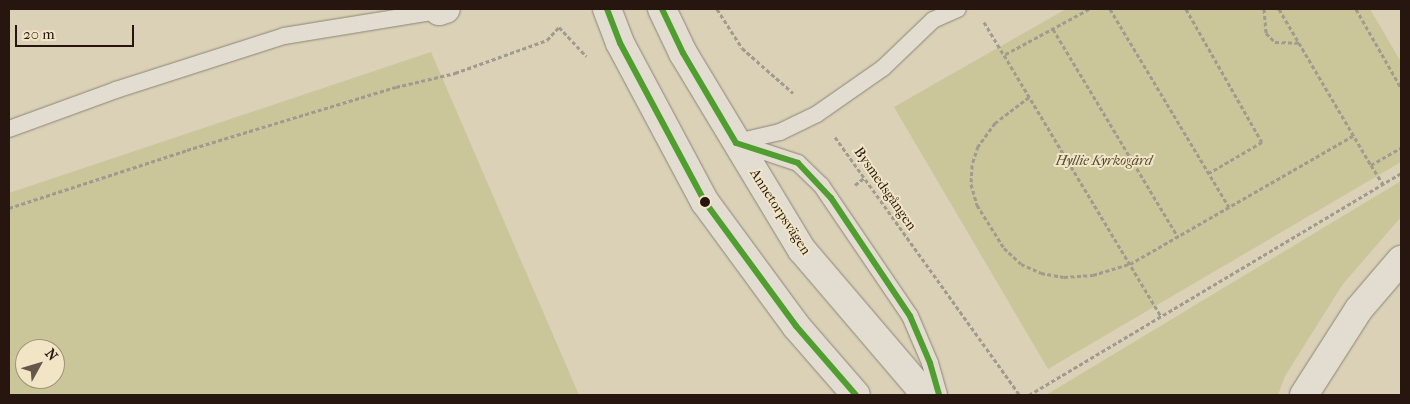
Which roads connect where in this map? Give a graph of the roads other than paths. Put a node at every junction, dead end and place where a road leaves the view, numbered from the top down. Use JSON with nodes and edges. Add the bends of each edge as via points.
{"nodes":[{"id":1,"x":606,"y":9,"type":"edge"},
{"id":2,"x":662,"y":9,"type":"edge"},
{"id":3,"x":958,"y":9,"type":"edge"},
{"id":4,"x":441,"y":10,"type":"edge"},
{"id":5,"x":9,"y":129,"type":"edge"},
{"id":6,"x":736,"y":143,"type":"junction"},
{"id":7,"x":1401,"y":260,"type":"edge"},
{"id":8,"x":856,"y":395,"type":"edge"},
{"id":9,"x":926,"y":395,"type":"edge"},
{"id":10,"x":938,"y":395,"type":"edge"},
{"id":11,"x":1304,"y":395,"type":"edge"}],
"edges":[{"from":1,"to":8,"type":"main road","via":[[620,43],[705,202],[796,326]]},
{"from":2,"to":6,"type":"main road","name":"Annetorpsvägen","via":[[683,53]]},
{"from":3,"to":6,"type":"lane","via":[[932,20],[883,68],[817,114],[780,132]]},
{"from":4,"to":5,"type":"lane","via":[[284,36],[116,90]]},
{"from":6,"to":9,"type":"main road","name":"Annetorpsvägen","via":[[802,250]]},
{"from":6,"to":10,"type":"lane","via":[[798,163],[821,185],[910,316],[930,363]]},
{"from":7,"to":11,"type":"main road","via":[[1359,309]]}]}
